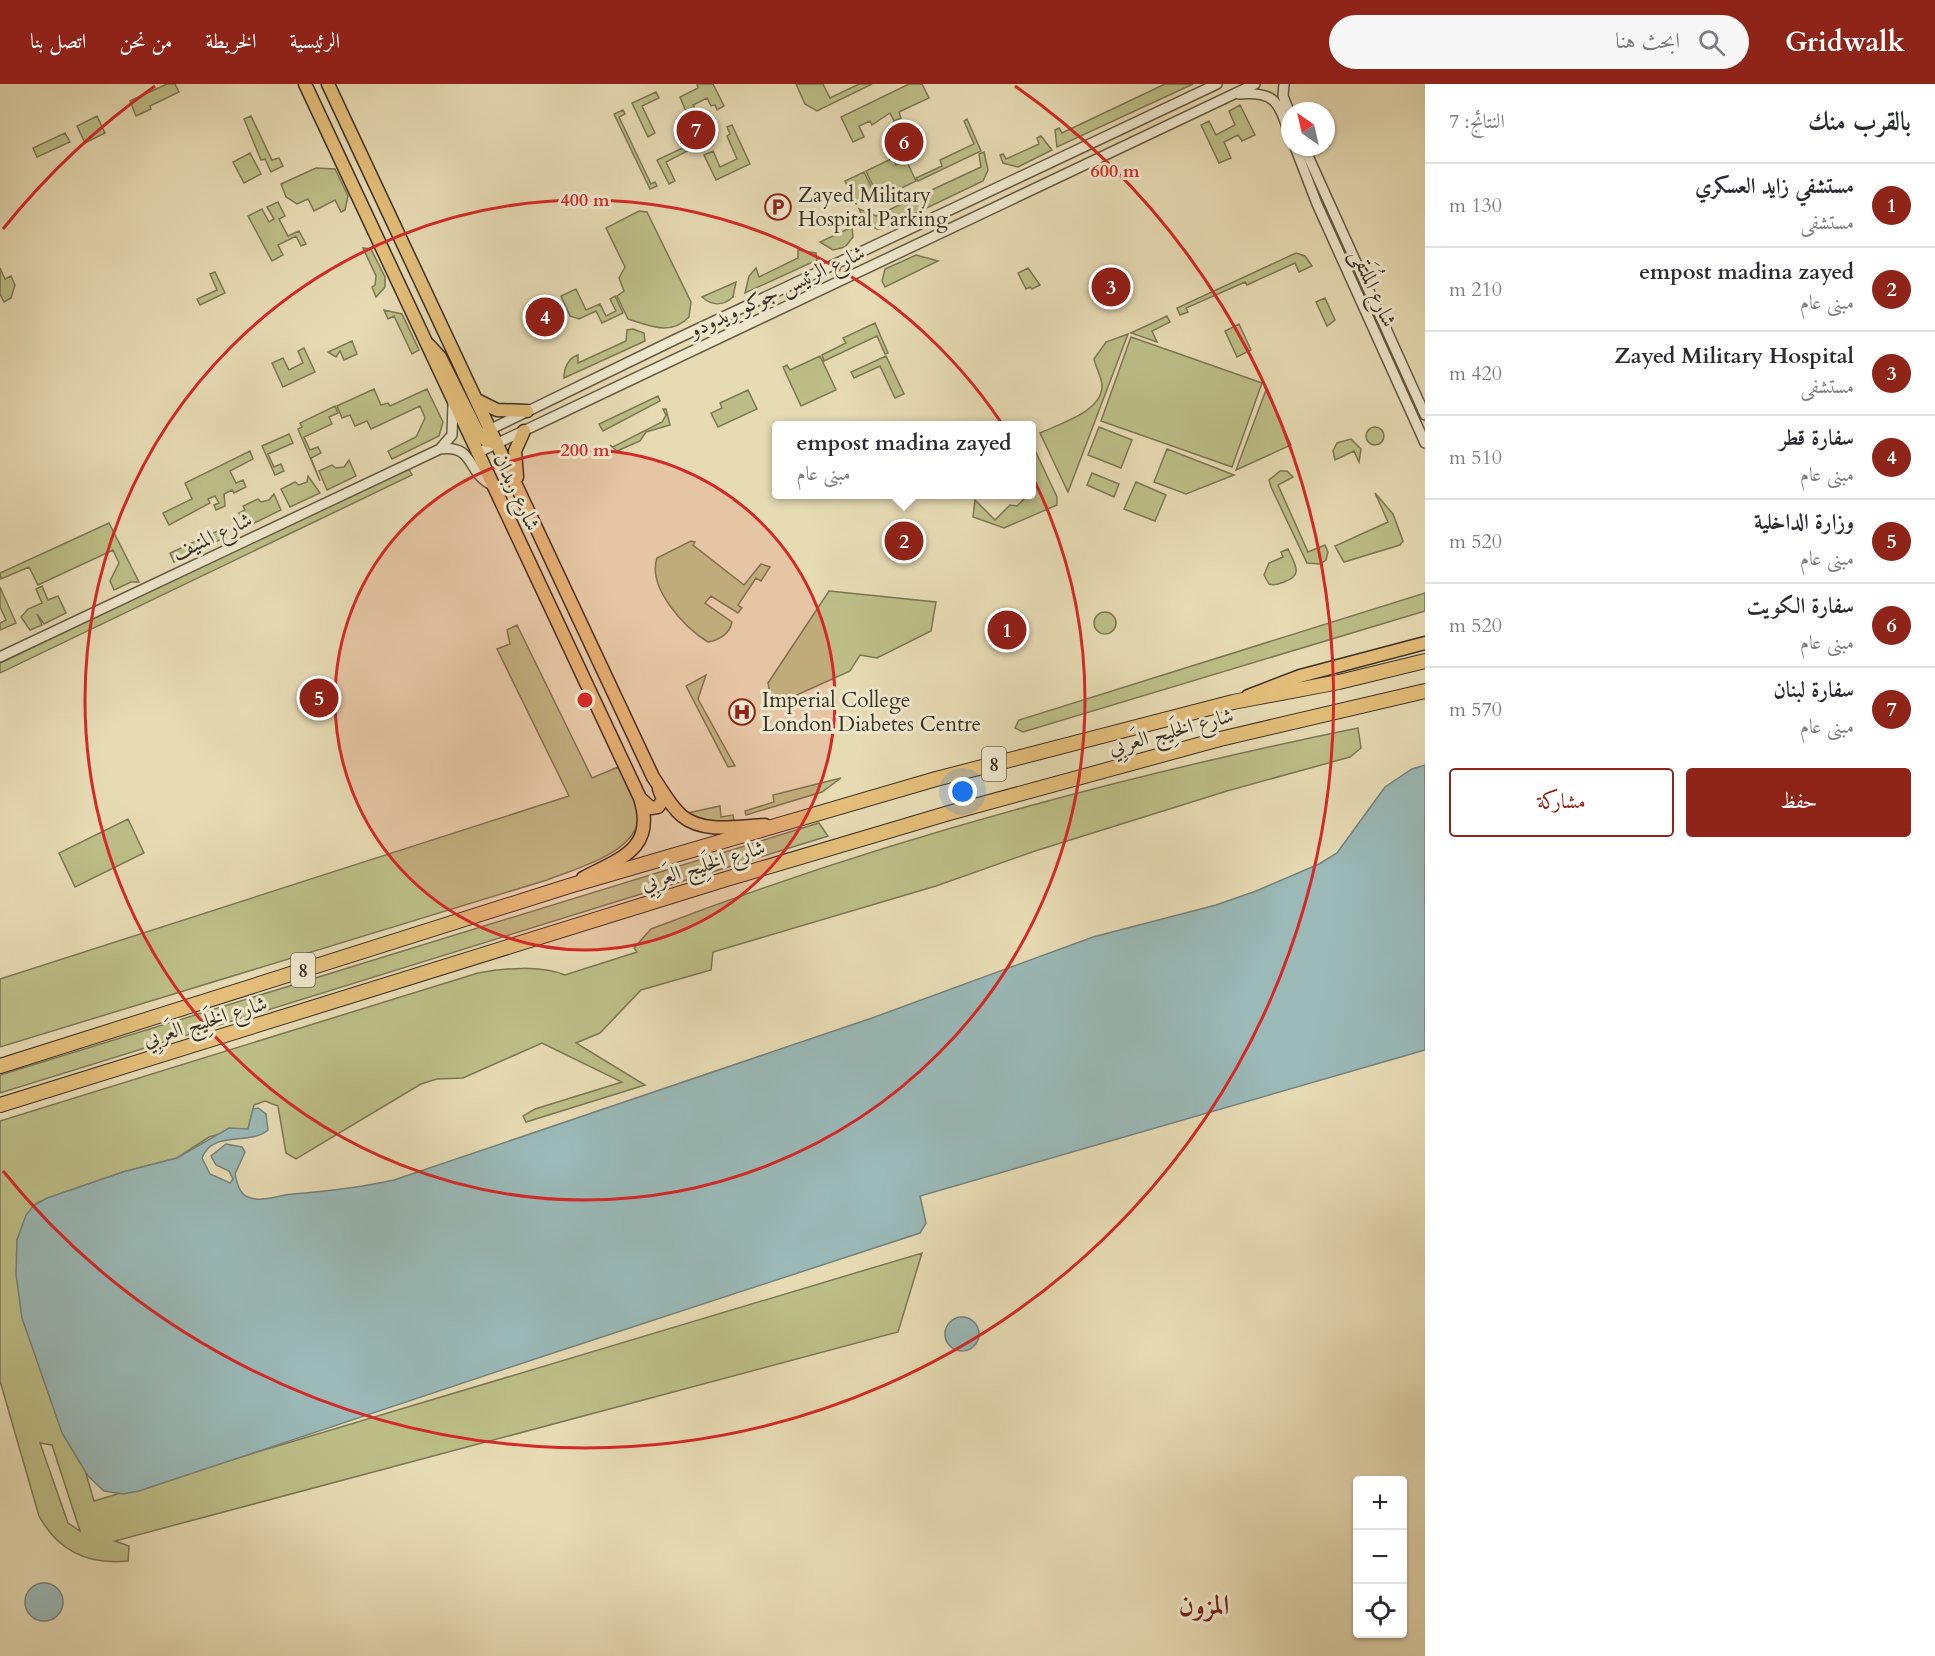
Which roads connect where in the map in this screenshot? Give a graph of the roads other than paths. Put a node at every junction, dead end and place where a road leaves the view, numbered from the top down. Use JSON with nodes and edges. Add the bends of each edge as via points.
{"nodes":[{"id":1,"x":305,"y":84,"type":"edge"},
{"id":2,"x":328,"y":84,"type":"edge"},
{"id":3,"x":1217,"y":84,"type":"edge"},
{"id":4,"x":1255,"y":84,"type":"edge"},
{"id":5,"x":1284,"y":84,"type":"edge"},
{"id":6,"x":1233,"y":94,"type":"junction"},
{"id":7,"x":1285,"y":102,"type":"edge"},
{"id":8,"x":1281,"y":113,"type":"edge"},
{"id":9,"x":1298,"y":156,"type":"edge"},
{"id":10,"x":1308,"y":156,"type":"edge"},
{"id":11,"x":423,"y":340,"type":"junction"},
{"id":12,"x":557,"y":395,"type":"junction"},
{"id":13,"x":477,"y":400,"type":"junction"},
{"id":14,"x":453,"y":404,"type":"junction"},
{"id":15,"x":527,"y":411,"type":"junction"},
{"id":16,"x":565,"y":411,"type":"junction"},
{"id":17,"x":1425,"y":415,"type":"edge"},
{"id":18,"x":524,"y":431,"type":"junction"},
{"id":19,"x":480,"y":434,"type":"junction"},
{"id":20,"x":497,"y":443,"type":"junction"},
{"id":21,"x":1425,"y":443,"type":"edge"},
{"id":22,"x":440,"y":449,"type":"junction"},
{"id":23,"x":477,"y":453,"type":"junction"},
{"id":24,"x":492,"y":486,"type":"junction"},
{"id":25,"x":519,"y":490,"type":"junction"},
{"id":26,"x":1425,"y":642,"type":"edge"},
{"id":27,"x":0,"y":657,"type":"edge"},
{"id":28,"x":1425,"y":661,"type":"edge"},
{"id":29,"x":1425,"y":691,"type":"edge"},
{"id":30,"x":1233,"y":702,"type":"junction"},
{"id":31,"x":653,"y":777,"type":"junction"},
{"id":32,"x":640,"y":798,"type":"junction"},
{"id":33,"x":782,"y":825,"type":"junction"},
{"id":34,"x":569,"y":886,"type":"junction"},
{"id":35,"x":0,"y":1055,"type":"edge"},
{"id":36,"x":36,"y":1055,"type":"junction"},
{"id":37,"x":0,"y":1066,"type":"edge"},
{"id":38,"x":90,"y":1079,"type":"junction"},
{"id":39,"x":0,"y":1105,"type":"edge"},
{"id":40,"x":0,"y":1113,"type":"edge"}],
"edges":[{"from":1,"to":11,"type":"main road","name":"شارع ربدان"},
{"from":2,"to":13,"type":"main road","name":"شارع ربدان"},
{"from":3,"to":12,"type":"street","name":"شارع الرئيس جوكو ويدودو"},
{"from":4,"to":6,"type":"street","name":"شارع الرئيس جوكو ويدودو"},
{"from":5,"to":7,"type":"street"},
{"from":6,"to":8,"type":"street","via":[[1261,92],[1272,97]]},
{"from":6,"to":16,"type":"street","name":"شارع الرئيس جوكو ويدودو"},
{"from":9,"to":21,"type":"street","name":"شارع المُلتَقى"},
{"from":10,"to":17,"type":"street","name":"شارع المُلتَقى"},
{"from":11,"to":14,"type":"main road","name":"شارع ربدان"},
{"from":11,"to":19,"type":"main road","via":[[440,357]]},
{"from":12,"to":15,"type":"street","name":"شارع الرئيس جوكو ويدودو"},
{"from":12,"to":16,"type":"street"},
{"from":13,"to":15,"type":"main road","via":[[497,410]]},
{"from":13,"to":19,"type":"main road","name":"شارع ربدان"},
{"from":14,"to":19,"type":"main road","name":"شارع ربدان"},
{"from":14,"to":22,"type":"street","via":[[452,435]]},
{"from":15,"to":19,"type":"street","name":"شارع الرئيس جوكو ويدودو"},
{"from":16,"to":18,"type":"street","name":"شارع الرئيس جوكو ويدودو"},
{"from":18,"to":20,"type":"street","name":"شارع الرئيس جوكو ويدودو"},
{"from":18,"to":25,"type":"main road","via":[[515,451]]},
{"from":19,"to":20,"type":"main road","name":"شارع ربدان"},
{"from":19,"to":23,"type":"main road","name":"شارع ربدان"},
{"from":20,"to":23,"type":"street","name":"شارع الرئيس جوكو ويدودو"},
{"from":20,"to":25,"type":"main road","name":"شارع ربدان"},
{"from":22,"to":24,"type":"street","via":[[463,452],[480,477]]},
{"from":22,"to":27,"type":"street","name":"شارع المنيف"},
{"from":23,"to":24,"type":"main road","name":"شارع ربدان"},
{"from":24,"to":32,"type":"main road","name":"شارع ربدان"},
{"from":25,"to":31,"type":"main road","name":"شارع ربدان"},
{"from":26,"to":30,"type":"main road","via":[[1299,676]]},
{"from":28,"to":30,"type":"highway","name":"شارع الخَلِيج العَربِي","number":"8"},
{"from":29,"to":38,"type":"highway","name":"شارع الخَلِيج العَربِي","number":"8","via":[[1220,739],[949,813]]},
{"from":30,"to":33,"type":"highway","name":"شارع الخَلِيج العَربِي","number":"8","via":[[936,779]]},
{"from":31,"to":32,"type":"main road","via":[[662,796],[660,805],[651,808]]},
{"from":31,"to":33,"type":"main road","name":"شارع ربدان","via":[[681,815],[694,823],[712,827]]},
{"from":32,"to":34,"type":"main road","name":"شارع ربدان","via":[[645,818],[638,843],[624,856]]},
{"from":33,"to":34,"type":"highway","name":"شارع الخَلِيج العَربِي","number":"8"},
{"from":34,"to":36,"type":"highway","name":"شارع الخَلِيج العَربِي","number":"8"},
{"from":35,"to":36,"type":"highway"},
{"from":36,"to":37,"type":"highway","name":"شارع الخَلِيج العَربِي","number":"8"},
{"from":38,"to":39,"type":"highway","name":"شارع الخَلِيج العَربِي","number":"8"},
{"from":38,"to":40,"type":"highway"}]}
